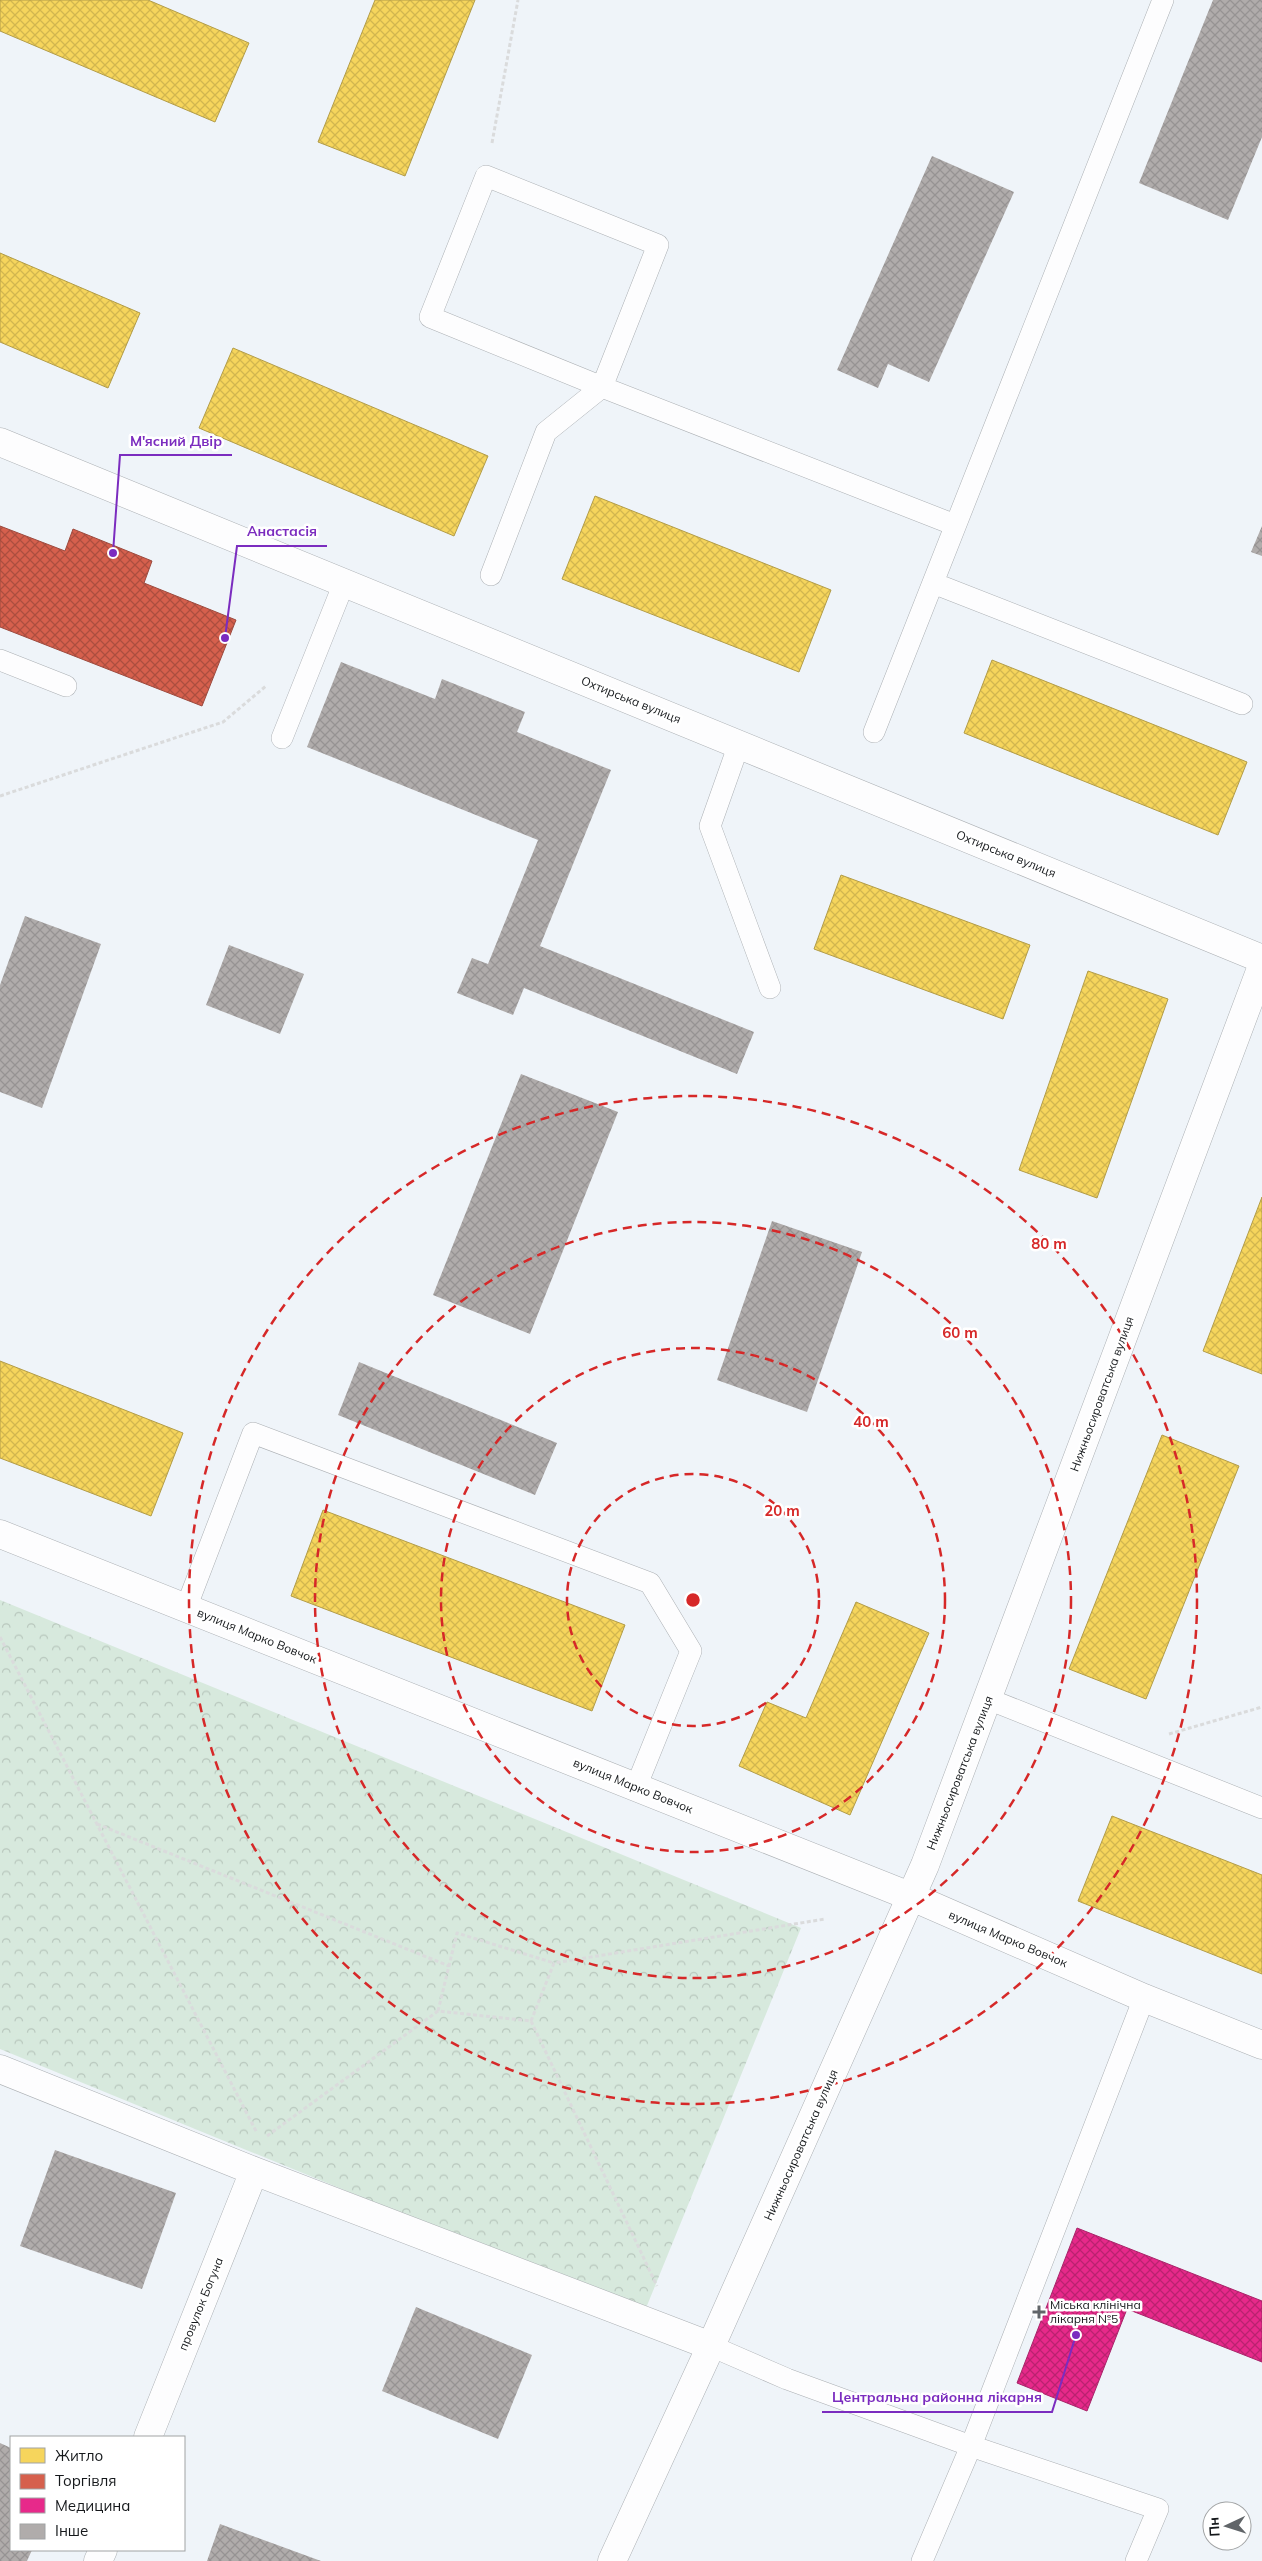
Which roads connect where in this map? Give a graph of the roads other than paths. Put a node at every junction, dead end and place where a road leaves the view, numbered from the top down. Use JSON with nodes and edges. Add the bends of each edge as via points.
{"nodes":[{"id":1,"x":1163,"y":0,"type":"edge"},
{"id":2,"x":602,"y":387,"type":"junction"},
{"id":3,"x":0,"y":442,"type":"edge"},
{"id":4,"x":955,"y":525,"type":"junction"},
{"id":5,"x":491,"y":575,"type":"dead end"},
{"id":6,"x":344,"y":583,"type":"junction"},
{"id":7,"x":933,"y":583,"type":"junction"},
{"id":8,"x":0,"y":660,"type":"edge"},
{"id":9,"x":66,"y":686,"type":"dead end"},
{"id":10,"x":1242,"y":704,"type":"dead end"},
{"id":11,"x":874,"y":732,"type":"dead end"},
{"id":12,"x":282,"y":738,"type":"dead end"},
{"id":13,"x":739,"y":744,"type":"junction"},
{"id":14,"x":1262,"y":959,"type":"edge"},
{"id":15,"x":1262,"y":966,"type":"edge"},
{"id":16,"x":770,"y":988,"type":"dead end"},
{"id":17,"x":0,"y":1534,"type":"edge"},
{"id":18,"x":186,"y":1608,"type":"junction"},
{"id":19,"x":988,"y":1699,"type":"junction"},
{"id":20,"x":636,"y":1787,"type":"junction"},
{"id":21,"x":1262,"y":1808,"type":"edge"},
{"id":22,"x":912,"y":1897,"type":"junction"},
{"id":23,"x":1144,"y":1998,"type":"junction"},
{"id":24,"x":1262,"y":2045,"type":"edge"},
{"id":25,"x":0,"y":2069,"type":"edge"},
{"id":26,"x":254,"y":2171,"type":"junction"},
{"id":27,"x":711,"y":2346,"type":"junction"},
{"id":28,"x":148,"y":2436,"type":"edge"},
{"id":29,"x":971,"y":2446,"type":"junction"},
{"id":30,"x":612,"y":2561,"type":"edge"},
{"id":31,"x":922,"y":2561,"type":"edge"},
{"id":32,"x":1136,"y":2561,"type":"edge"}],
"edges":[{"from":1,"to":4,"type":"lane"},
{"from":2,"to":2,"type":"lane","via":[[430,317],[486,176],[658,245]]},
{"from":2,"to":4,"type":"lane"},
{"from":2,"to":5,"type":"lane","via":[[546,432]]},
{"from":3,"to":6,"type":"street","name":"Охтирська вулиця"},
{"from":4,"to":7,"type":"lane"},
{"from":6,"to":12,"type":"lane"},
{"from":6,"to":13,"type":"street","name":"Охтирська вулиця"},
{"from":7,"to":10,"type":"lane"},
{"from":7,"to":11,"type":"lane"},
{"from":8,"to":9,"type":"lane"},
{"from":13,"to":14,"type":"street","name":"Охтирська вулиця"},
{"from":13,"to":16,"type":"lane","via":[[710,826]]},
{"from":15,"to":19,"type":"street","name":"Нижньосироватська вулиця"},
{"from":17,"to":18,"type":"street","name":"вулиця Марко Вовчок"},
{"from":18,"to":20,"type":"street","name":"вулиця Марко Вовчок"},
{"from":18,"to":20,"type":"lane","via":[[253,1433],[650,1583],[692,1651]]},
{"from":19,"to":21,"type":"lane"},
{"from":19,"to":22,"type":"street","name":"Нижньосироватська вулиця"},
{"from":20,"to":22,"type":"street","name":"вулиця Марко Вовчок"},
{"from":22,"to":23,"type":"street","name":"вулиця Марко Вовчок"},
{"from":22,"to":27,"type":"street","name":"Нижньосироватська вулиця"},
{"from":23,"to":24,"type":"street","name":"вулиця Марко Вовчок"},
{"from":23,"to":29,"type":"lane"},
{"from":25,"to":26,"type":"street"},
{"from":26,"to":27,"type":"street"},
{"from":26,"to":28,"type":"street","name":"провулок Богуна"},
{"from":27,"to":29,"type":"lane","via":[[787,2379]]},
{"from":27,"to":30,"type":"street","name":"Нижньосироватська вулиця"},
{"from":29,"to":31,"type":"lane"},
{"from":29,"to":32,"type":"lane","via":[[1158,2509]]}]}
